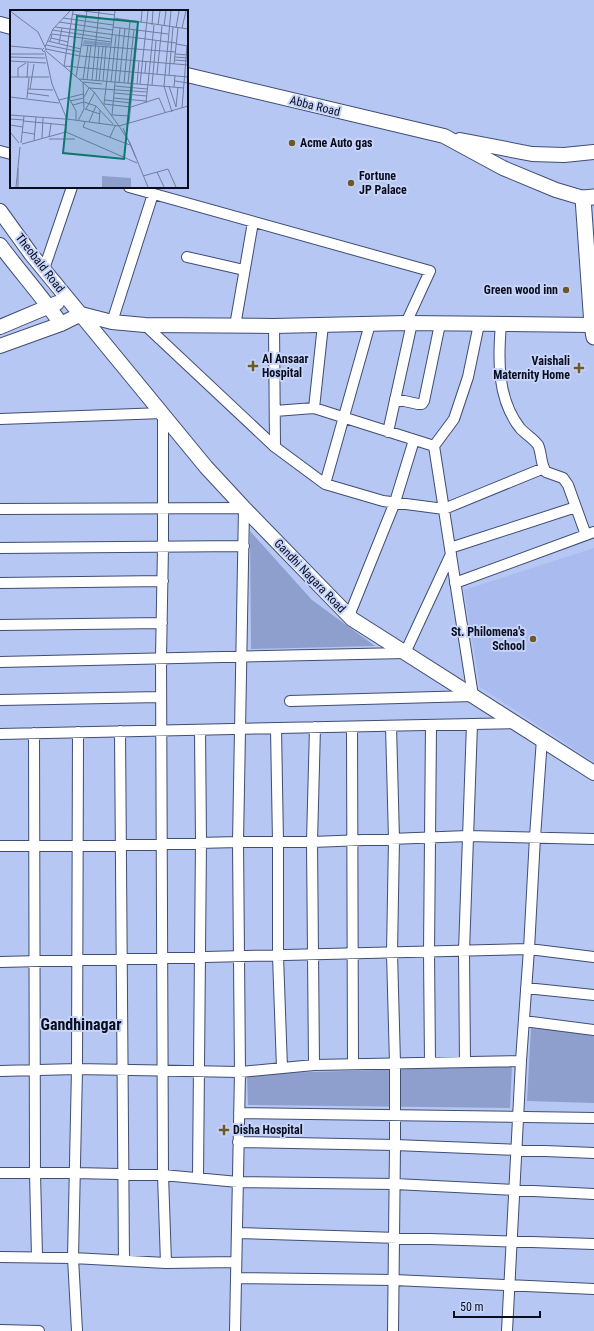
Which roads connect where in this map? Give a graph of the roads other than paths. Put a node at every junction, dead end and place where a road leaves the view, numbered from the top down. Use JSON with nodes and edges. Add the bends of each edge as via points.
{"nodes":[{"id":1,"x":0,"y":24,"type":"edge"},
{"id":2,"x":10,"y":27,"type":"edge"},
{"id":3,"x":188,"y":75,"type":"edge"},
{"id":4,"x":444,"y":136,"type":"junction"},
{"id":5,"x":0,"y":151,"type":"edge"},
{"id":6,"x":594,"y":152,"type":"edge"},
{"id":7,"x":10,"y":154,"type":"edge"},
{"id":8,"x":72,"y":188,"type":"edge"},
{"id":9,"x":132,"y":188,"type":"edge"},
{"id":10,"x":153,"y":194,"type":"junction"},
{"id":11,"x":588,"y":197,"type":"edge"},
{"id":12,"x":0,"y":211,"type":"edge"},
{"id":13,"x":253,"y":222,"type":"junction"},
{"id":14,"x":0,"y":245,"type":"edge"},
{"id":15,"x":187,"y":257,"type":"dead end"},
{"id":16,"x":44,"y":268,"type":"junction"},
{"id":17,"x":244,"y":270,"type":"junction"},
{"id":18,"x":68,"y":299,"type":"junction"},
{"id":19,"x":49,"y":306,"type":"junction"},
{"id":20,"x":81,"y":314,"type":"junction"},
{"id":21,"x":112,"y":322,"type":"junction"},
{"id":22,"x":409,"y":323,"type":"junction"},
{"id":23,"x":60,"y":324,"type":"junction"},
{"id":24,"x":370,"y":324,"type":"junction"},
{"id":25,"x":440,"y":324,"type":"junction"},
{"id":26,"x":479,"y":324,"type":"junction"},
{"id":27,"x":501,"y":324,"type":"junction"},
{"id":28,"x":145,"y":325,"type":"junction"},
{"id":29,"x":323,"y":325,"type":"junction"},
{"id":30,"x":235,"y":326,"type":"junction"},
{"id":31,"x":274,"y":326,"type":"junction"},
{"id":32,"x":0,"y":327,"type":"edge"},
{"id":33,"x":593,"y":331,"type":"edge"},
{"id":34,"x":0,"y":346,"type":"edge"},
{"id":35,"x":395,"y":399,"type":"junction"},
{"id":36,"x":314,"y":408,"type":"junction"},
{"id":37,"x":275,"y":411,"type":"junction"},
{"id":38,"x":163,"y":413,"type":"junction"},
{"id":39,"x":343,"y":418,"type":"junction"},
{"id":40,"x":0,"y":419,"type":"edge"},
{"id":41,"x":388,"y":432,"type":"junction"},
{"id":42,"x":414,"y":440,"type":"junction"},
{"id":43,"x":434,"y":446,"type":"junction"},
{"id":44,"x":275,"y":447,"type":"junction"},
{"id":45,"x":544,"y":468,"type":"junction"},
{"id":46,"x":325,"y":484,"type":"junction"},
{"id":47,"x":395,"y":502,"type":"junction"},
{"id":48,"x":576,"y":507,"type":"junction"},
{"id":49,"x":0,"y":508,"type":"edge"},
{"id":50,"x":163,"y":508,"type":"junction"},
{"id":51,"x":244,"y":508,"type":"junction"},
{"id":52,"x":444,"y":508,"type":"junction"},
{"id":53,"x":590,"y":534,"type":"edge"},
{"id":54,"x":164,"y":546,"type":"junction"},
{"id":55,"x":244,"y":546,"type":"junction"},
{"id":56,"x":0,"y":548,"type":"edge"},
{"id":57,"x":451,"y":551,"type":"junction"},
{"id":58,"x":163,"y":582,"type":"junction"},
{"id":59,"x":0,"y":583,"type":"edge"},
{"id":60,"x":455,"y":583,"type":"junction"},
{"id":61,"x":349,"y":616,"type":"junction"},
{"id":62,"x":162,"y":623,"type":"junction"},
{"id":63,"x":0,"y":625,"type":"edge"},
{"id":64,"x":405,"y":653,"type":"junction"},
{"id":65,"x":242,"y":656,"type":"junction"},
{"id":66,"x":161,"y":658,"type":"junction"},
{"id":67,"x":0,"y":662,"type":"edge"},
{"id":68,"x":473,"y":696,"type":"junction"},
{"id":69,"x":161,"y":697,"type":"junction"},
{"id":70,"x":0,"y":700,"type":"edge"},
{"id":71,"x":290,"y":701,"type":"dead end"},
{"id":72,"x":516,"y":723,"type":"junction"},
{"id":73,"x":472,"y":724,"type":"junction"},
{"id":74,"x":431,"y":725,"type":"junction"},
{"id":75,"x":352,"y":726,"type":"junction"},
{"id":76,"x":391,"y":726,"type":"junction"},
{"id":77,"x":315,"y":727,"type":"junction"},
{"id":78,"x":276,"y":728,"type":"junction"},
{"id":79,"x":241,"y":729,"type":"junction"},
{"id":80,"x":161,"y":730,"type":"junction"},
{"id":81,"x":200,"y":730,"type":"junction"},
{"id":82,"x":120,"y":731,"type":"junction"},
{"id":83,"x":78,"y":732,"type":"junction"},
{"id":84,"x":34,"y":733,"type":"junction"},
{"id":85,"x":0,"y":734,"type":"edge"},
{"id":86,"x":542,"y":739,"type":"junction"},
{"id":87,"x":594,"y":773,"type":"edge"},
{"id":88,"x":468,"y":836,"type":"junction"},
{"id":89,"x":430,"y":837,"type":"junction"},
{"id":90,"x":535,"y":837,"type":"junction"},
{"id":91,"x":394,"y":839,"type":"junction"},
{"id":92,"x":594,"y":839,"type":"edge"},
{"id":93,"x":352,"y":841,"type":"junction"},
{"id":94,"x":238,"y":842,"type":"junction"},
{"id":95,"x":278,"y":842,"type":"junction"},
{"id":96,"x":312,"y":842,"type":"junction"},
{"id":97,"x":201,"y":843,"type":"junction"},
{"id":98,"x":162,"y":844,"type":"junction"},
{"id":99,"x":120,"y":845,"type":"junction"},
{"id":100,"x":0,"y":846,"type":"edge"},
{"id":101,"x":35,"y":846,"type":"junction"},
{"id":102,"x":77,"y":846,"type":"junction"},
{"id":103,"x":529,"y":950,"type":"junction"},
{"id":104,"x":464,"y":951,"type":"junction"},
{"id":105,"x":429,"y":952,"type":"junction"},
{"id":106,"x":392,"y":953,"type":"junction"},
{"id":107,"x":352,"y":954,"type":"junction"},
{"id":108,"x":313,"y":955,"type":"junction"},
{"id":109,"x":278,"y":956,"type":"junction"},
{"id":110,"x":239,"y":957,"type":"junction"},
{"id":111,"x":594,"y":957,"type":"edge"},
{"id":112,"x":162,"y":958,"type":"junction"},
{"id":113,"x":200,"y":958,"type":"junction"},
{"id":114,"x":121,"y":959,"type":"junction"},
{"id":115,"x":76,"y":960,"type":"junction"},
{"id":116,"x":35,"y":961,"type":"junction"},
{"id":117,"x":0,"y":962,"type":"edge"},
{"id":118,"x":526,"y":988,"type":"junction"},
{"id":119,"x":594,"y":995,"type":"edge"},
{"id":120,"x":524,"y":1021,"type":"junction"},
{"id":121,"x":594,"y":1030,"type":"edge"},
{"id":122,"x":521,"y":1061,"type":"junction"},
{"id":123,"x":430,"y":1062,"type":"junction"},
{"id":124,"x":465,"y":1062,"type":"junction"},
{"id":125,"x":395,"y":1063,"type":"junction"},
{"id":126,"x":314,"y":1064,"type":"junction"},
{"id":127,"x":353,"y":1064,"type":"junction"},
{"id":128,"x":282,"y":1068,"type":"junction"},
{"id":129,"x":77,"y":1069,"type":"junction"},
{"id":130,"x":35,"y":1070,"type":"junction"},
{"id":131,"x":123,"y":1070,"type":"junction"},
{"id":132,"x":0,"y":1071,"type":"edge"},
{"id":133,"x":163,"y":1071,"type":"junction"},
{"id":134,"x":198,"y":1072,"type":"junction"},
{"id":135,"x":240,"y":1072,"type":"junction"},
{"id":136,"x":239,"y":1113,"type":"junction"},
{"id":137,"x":395,"y":1115,"type":"junction"},
{"id":138,"x":518,"y":1116,"type":"junction"},
{"id":139,"x":594,"y":1118,"type":"edge"},
{"id":140,"x":238,"y":1142,"type":"junction"},
{"id":141,"x":395,"y":1145,"type":"junction"},
{"id":142,"x":516,"y":1150,"type":"junction"},
{"id":143,"x":594,"y":1153,"type":"edge"},
{"id":144,"x":0,"y":1173,"type":"edge"},
{"id":145,"x":35,"y":1173,"type":"junction"},
{"id":146,"x":75,"y":1173,"type":"junction"},
{"id":147,"x":123,"y":1174,"type":"junction"},
{"id":148,"x":163,"y":1175,"type":"junction"},
{"id":149,"x":198,"y":1178,"type":"junction"},
{"id":150,"x":238,"y":1182,"type":"junction"},
{"id":151,"x":396,"y":1184,"type":"junction"},
{"id":152,"x":514,"y":1190,"type":"junction"},
{"id":153,"x":594,"y":1194,"type":"edge"},
{"id":154,"x":237,"y":1233,"type":"junction"},
{"id":155,"x":395,"y":1238,"type":"junction"},
{"id":156,"x":512,"y":1242,"type":"junction"},
{"id":157,"x":594,"y":1244,"type":"edge"},
{"id":158,"x":0,"y":1257,"type":"edge"},
{"id":159,"x":37,"y":1257,"type":"junction"},
{"id":160,"x":73,"y":1258,"type":"junction"},
{"id":161,"x":124,"y":1261,"type":"junction"},
{"id":162,"x":236,"y":1262,"type":"junction"},
{"id":163,"x":166,"y":1263,"type":"junction"},
{"id":164,"x":236,"y":1278,"type":"junction"},
{"id":165,"x":394,"y":1280,"type":"junction"},
{"id":166,"x":510,"y":1285,"type":"junction"},
{"id":167,"x":594,"y":1289,"type":"edge"},
{"id":168,"x":0,"y":1330,"type":"edge"},
{"id":169,"x":32,"y":1331,"type":"edge"},
{"id":170,"x":39,"y":1331,"type":"edge"},
{"id":171,"x":77,"y":1331,"type":"edge"},
{"id":172,"x":235,"y":1331,"type":"edge"},
{"id":173,"x":393,"y":1331,"type":"edge"},
{"id":174,"x":508,"y":1331,"type":"edge"}],
"edges":[{"from":1,"to":2,"type":"main road"},
{"from":3,"to":4,"type":"main road","name":"Abba Road"},
{"from":4,"to":6,"type":"main road","name":"Abba Road","via":[[532,154],[564,155]]},
{"from":4,"to":11,"type":"main road","name":"Abba Road","via":[[503,168],[556,190]]},
{"from":5,"to":7,"type":"street"},
{"from":8,"to":16,"type":"street"},
{"from":9,"to":10,"type":"street"},
{"from":10,"to":13,"type":"street"},
{"from":10,"to":21,"type":"street"},
{"from":11,"to":33,"type":"main road"},
{"from":12,"to":16,"type":"main road","name":"Theobald Road"},
{"from":13,"to":17,"type":"street"},
{"from":13,"to":22,"type":"street","via":[[430,271]]},
{"from":14,"to":19,"type":"main road","name":"Theobald Road"},
{"from":15,"to":17,"type":"street"},
{"from":16,"to":18,"type":"main road","name":"Theobald Road"},
{"from":17,"to":30,"type":"street"},
{"from":18,"to":19,"type":"main road"},
{"from":18,"to":20,"type":"main road","name":"Theobald Road"},
{"from":19,"to":23,"type":"main road","name":"Theobald Road"},
{"from":19,"to":32,"type":"main road"},
{"from":20,"to":21,"type":"main road"},
{"from":20,"to":23,"type":"main road"},
{"from":20,"to":38,"type":"main road","name":"Gandhi Nagara Road"},
{"from":21,"to":28,"type":"main road"},
{"from":22,"to":24,"type":"main road"},
{"from":22,"to":25,"type":"main road"},
{"from":22,"to":35,"type":"street"},
{"from":23,"to":34,"type":"main road"},
{"from":24,"to":29,"type":"main road"},
{"from":24,"to":39,"type":"street"},
{"from":25,"to":26,"type":"main road"},
{"from":25,"to":35,"type":"street","via":[[424,401],[418,404]]},
{"from":26,"to":27,"type":"main road"},
{"from":26,"to":43,"type":"street","via":[[468,377],[454,419]]},
{"from":27,"to":33,"type":"main road"},
{"from":27,"to":45,"type":"street","via":[[499,358],[505,398],[520,428],[538,445]]},
{"from":28,"to":30,"type":"main road"},
{"from":28,"to":44,"type":"street"},
{"from":29,"to":31,"type":"main road"},
{"from":29,"to":36,"type":"street"},
{"from":30,"to":31,"type":"main road"},
{"from":31,"to":37,"type":"street"},
{"from":35,"to":41,"type":"street"},
{"from":36,"to":37,"type":"street"},
{"from":36,"to":39,"type":"street"},
{"from":37,"to":44,"type":"street"},
{"from":38,"to":40,"type":"street"},
{"from":38,"to":50,"type":"street"},
{"from":38,"to":51,"type":"main road","name":"Gandhi Nagara Road","via":[[206,467]]},
{"from":39,"to":41,"type":"street"},
{"from":39,"to":46,"type":"street"},
{"from":41,"to":42,"type":"street"},
{"from":42,"to":43,"type":"street"},
{"from":42,"to":47,"type":"street"},
{"from":43,"to":52,"type":"street"},
{"from":44,"to":46,"type":"street"},
{"from":45,"to":48,"type":"street","via":[[549,473],[563,478]]},
{"from":45,"to":52,"type":"street"},
{"from":46,"to":47,"type":"street"},
{"from":47,"to":52,"type":"street"},
{"from":47,"to":61,"type":"street"},
{"from":48,"to":53,"type":"street"},
{"from":48,"to":57,"type":"street"},
{"from":49,"to":50,"type":"street"},
{"from":50,"to":51,"type":"street"},
{"from":50,"to":54,"type":"street"},
{"from":51,"to":55,"type":"street"},
{"from":51,"to":61,"type":"main road","name":"Gandhi Nagara Road"},
{"from":52,"to":57,"type":"street"},
{"from":53,"to":60,"type":"street"},
{"from":54,"to":55,"type":"street"},
{"from":54,"to":56,"type":"street"},
{"from":54,"to":58,"type":"street"},
{"from":55,"to":65,"type":"street"},
{"from":57,"to":60,"type":"street"},
{"from":57,"to":64,"type":"street"},
{"from":58,"to":59,"type":"street"},
{"from":58,"to":62,"type":"street"},
{"from":60,"to":68,"type":"street"},
{"from":61,"to":64,"type":"main road","name":"Gandhi Nagara Road"},
{"from":62,"to":63,"type":"street"},
{"from":62,"to":66,"type":"street"},
{"from":64,"to":65,"type":"street"},
{"from":64,"to":68,"type":"main road","name":"Gandhi Nagara Road"},
{"from":65,"to":66,"type":"street"},
{"from":65,"to":79,"type":"street"},
{"from":66,"to":67,"type":"street"},
{"from":66,"to":69,"type":"street"},
{"from":68,"to":71,"type":"street"},
{"from":68,"to":72,"type":"main road","name":"Gandhi Nagara Road"},
{"from":69,"to":70,"type":"street"},
{"from":69,"to":80,"type":"street"},
{"from":72,"to":73,"type":"street"},
{"from":72,"to":86,"type":"main road","name":"Gandhi Nagara Road"},
{"from":73,"to":74,"type":"street"},
{"from":73,"to":88,"type":"street"},
{"from":74,"to":76,"type":"street"},
{"from":74,"to":89,"type":"street"},
{"from":75,"to":76,"type":"street"},
{"from":75,"to":77,"type":"street"},
{"from":75,"to":93,"type":"street"},
{"from":76,"to":91,"type":"street"},
{"from":77,"to":78,"type":"street"},
{"from":77,"to":96,"type":"street"},
{"from":78,"to":79,"type":"street"},
{"from":78,"to":95,"type":"street"},
{"from":79,"to":81,"type":"street"},
{"from":79,"to":94,"type":"street"},
{"from":80,"to":81,"type":"street"},
{"from":80,"to":82,"type":"street"},
{"from":80,"to":98,"type":"street"},
{"from":81,"to":97,"type":"street"},
{"from":82,"to":83,"type":"street"},
{"from":82,"to":99,"type":"street"},
{"from":83,"to":84,"type":"street"},
{"from":83,"to":102,"type":"street"},
{"from":84,"to":85,"type":"street"},
{"from":84,"to":101,"type":"street"},
{"from":86,"to":87,"type":"main road","name":"Gandhi Nagara Road"},
{"from":86,"to":90,"type":"street"},
{"from":88,"to":89,"type":"street"},
{"from":88,"to":90,"type":"street"},
{"from":88,"to":104,"type":"street"},
{"from":89,"to":91,"type":"street"},
{"from":89,"to":105,"type":"street"},
{"from":90,"to":92,"type":"street"},
{"from":90,"to":103,"type":"street"},
{"from":91,"to":93,"type":"street"},
{"from":91,"to":106,"type":"street"},
{"from":93,"to":96,"type":"street"},
{"from":93,"to":107,"type":"street"},
{"from":94,"to":95,"type":"street"},
{"from":94,"to":97,"type":"street"},
{"from":94,"to":110,"type":"street"},
{"from":95,"to":96,"type":"street"},
{"from":95,"to":109,"type":"street"},
{"from":96,"to":108,"type":"street"},
{"from":97,"to":98,"type":"street"},
{"from":97,"to":113,"type":"street"},
{"from":98,"to":99,"type":"street"},
{"from":98,"to":112,"type":"street"},
{"from":99,"to":102,"type":"street"},
{"from":99,"to":114,"type":"street"},
{"from":100,"to":101,"type":"street"},
{"from":101,"to":102,"type":"street"},
{"from":101,"to":116,"type":"street"},
{"from":102,"to":115,"type":"street"},
{"from":103,"to":104,"type":"street"},
{"from":103,"to":111,"type":"street"},
{"from":103,"to":118,"type":"street"},
{"from":104,"to":105,"type":"street"},
{"from":104,"to":124,"type":"street"},
{"from":105,"to":106,"type":"street"},
{"from":105,"to":123,"type":"street"},
{"from":106,"to":107,"type":"street"},
{"from":106,"to":125,"type":"street"},
{"from":107,"to":108,"type":"street"},
{"from":107,"to":127,"type":"street"},
{"from":108,"to":109,"type":"street"},
{"from":108,"to":126,"type":"street"},
{"from":109,"to":110,"type":"street"},
{"from":109,"to":128,"type":"street"},
{"from":110,"to":113,"type":"street"},
{"from":110,"to":135,"type":"street"},
{"from":112,"to":113,"type":"street"},
{"from":112,"to":114,"type":"street"},
{"from":112,"to":133,"type":"street"},
{"from":113,"to":134,"type":"street"},
{"from":114,"to":115,"type":"street"},
{"from":114,"to":131,"type":"street"},
{"from":115,"to":116,"type":"street"},
{"from":115,"to":129,"type":"street"},
{"from":116,"to":117,"type":"street"},
{"from":116,"to":130,"type":"street"},
{"from":118,"to":119,"type":"street"},
{"from":118,"to":120,"type":"street"},
{"from":120,"to":121,"type":"street"},
{"from":120,"to":122,"type":"street"},
{"from":122,"to":124,"type":"street"},
{"from":122,"to":138,"type":"street"},
{"from":123,"to":124,"type":"street"},
{"from":123,"to":125,"type":"street"},
{"from":125,"to":127,"type":"street"},
{"from":125,"to":137,"type":"street"},
{"from":126,"to":127,"type":"street"},
{"from":126,"to":128,"type":"street"},
{"from":128,"to":135,"type":"street"},
{"from":129,"to":130,"type":"street"},
{"from":129,"to":131,"type":"street"},
{"from":129,"to":146,"type":"street"},
{"from":130,"to":132,"type":"street"},
{"from":130,"to":145,"type":"street"},
{"from":131,"to":133,"type":"street"},
{"from":131,"to":147,"type":"street"},
{"from":133,"to":134,"type":"street"},
{"from":133,"to":148,"type":"street"},
{"from":134,"to":135,"type":"street"},
{"from":134,"to":149,"type":"street"},
{"from":135,"to":136,"type":"street"},
{"from":136,"to":137,"type":"street"},
{"from":136,"to":140,"type":"street"},
{"from":137,"to":138,"type":"street"},
{"from":137,"to":141,"type":"street"},
{"from":138,"to":139,"type":"street"},
{"from":138,"to":142,"type":"street"},
{"from":140,"to":141,"type":"street"},
{"from":140,"to":150,"type":"street"},
{"from":141,"to":142,"type":"street"},
{"from":141,"to":151,"type":"street"},
{"from":142,"to":143,"type":"street"},
{"from":142,"to":152,"type":"street"},
{"from":144,"to":145,"type":"street"},
{"from":145,"to":146,"type":"street"},
{"from":145,"to":159,"type":"street"},
{"from":146,"to":147,"type":"street"},
{"from":146,"to":160,"type":"street"},
{"from":147,"to":148,"type":"street"},
{"from":147,"to":161,"type":"street"},
{"from":148,"to":149,"type":"street"},
{"from":148,"to":163,"type":"street"},
{"from":149,"to":150,"type":"street"},
{"from":150,"to":151,"type":"street"},
{"from":150,"to":154,"type":"street"},
{"from":151,"to":152,"type":"street"},
{"from":151,"to":155,"type":"street"},
{"from":152,"to":153,"type":"street"},
{"from":152,"to":156,"type":"street"},
{"from":154,"to":155,"type":"street"},
{"from":154,"to":162,"type":"street"},
{"from":155,"to":156,"type":"street"},
{"from":155,"to":165,"type":"street"},
{"from":156,"to":157,"type":"street"},
{"from":156,"to":166,"type":"street"},
{"from":158,"to":159,"type":"street"},
{"from":159,"to":160,"type":"street"},
{"from":160,"to":161,"type":"street"},
{"from":160,"to":171,"type":"street"},
{"from":161,"to":163,"type":"street"},
{"from":162,"to":163,"type":"street"},
{"from":162,"to":164,"type":"street"},
{"from":164,"to":165,"type":"street"},
{"from":164,"to":172,"type":"street"},
{"from":165,"to":166,"type":"street"},
{"from":165,"to":173,"type":"street"},
{"from":166,"to":167,"type":"street"},
{"from":166,"to":174,"type":"street"},
{"from":168,"to":169,"type":"street"},
{"from":169,"to":170,"type":"street"}]}
